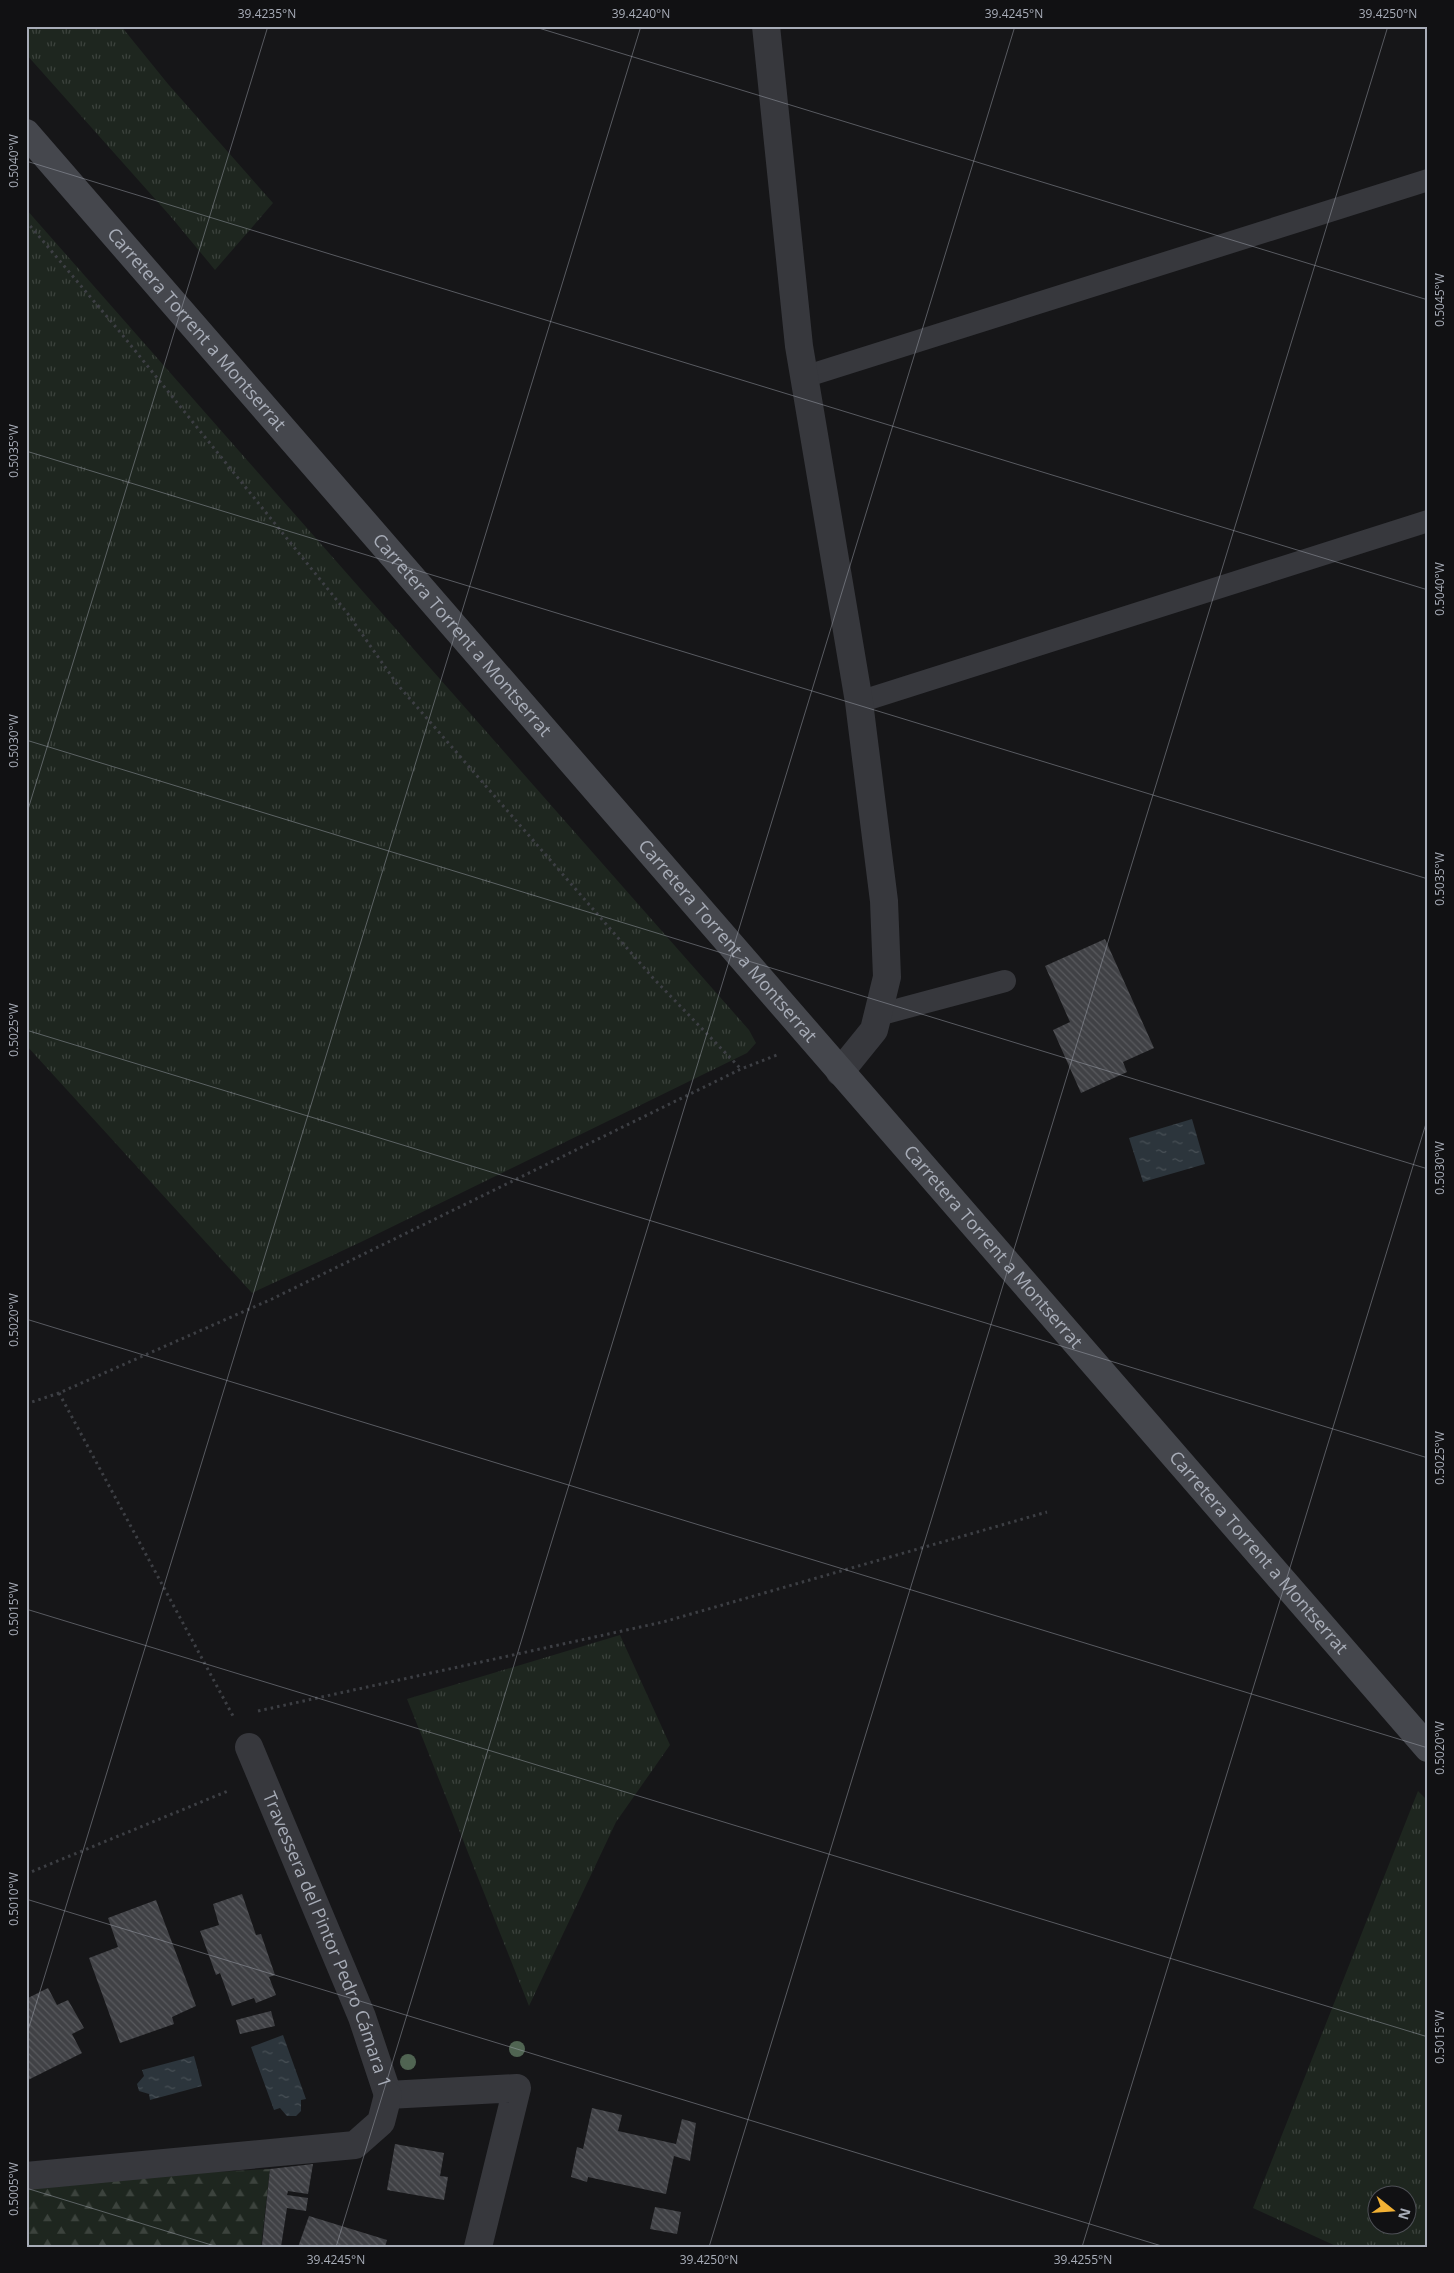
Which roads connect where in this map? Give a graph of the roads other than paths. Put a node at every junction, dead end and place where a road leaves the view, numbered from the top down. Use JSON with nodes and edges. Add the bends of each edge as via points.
{"nodes":[{"id":1,"x":766,"y":26,"type":"edge"},
{"id":2,"x":26,"y":133,"type":"edge"},
{"id":3,"x":1428,"y":180,"type":"edge"},
{"id":4,"x":804,"y":377,"type":"junction"},
{"id":5,"x":1428,"y":521,"type":"edge"},
{"id":6,"x":859,"y":702,"type":"junction"},
{"id":7,"x":1005,"y":981,"type":"dead end"},
{"id":8,"x":878,"y":1015,"type":"junction"},
{"id":9,"x":840,"y":1072,"type":"junction"},
{"id":10,"x":249,"y":1747,"type":"road end"},
{"id":11,"x":1428,"y":1748,"type":"edge"},
{"id":12,"x":388,"y":2095,"type":"junction"},
{"id":13,"x":26,"y":2176,"type":"edge"},
{"id":14,"x":478,"y":2247,"type":"edge"}],
"edges":[{"from":1,"to":4,"type":"street"},
{"from":2,"to":9,"type":"main road","name":"Carretera Torrent a Montserrat"},
{"from":3,"to":4,"type":"lane"},
{"from":4,"to":6,"type":"street"},
{"from":5,"to":6,"type":"lane"},
{"from":6,"to":8,"type":"street","via":[[884,901],[887,977]]},
{"from":7,"to":8,"type":"lane"},
{"from":8,"to":9,"type":"street","via":[[874,1030]]},
{"from":9,"to":11,"type":"main road","name":"Carretera Torrent a Montserrat"},
{"from":10,"to":12,"type":"street","name":"Travessera del Pintor Pedro Cámara 1","via":[[362,2017]]},
{"from":12,"to":13,"type":"street","via":[[381,2122],[355,2145]]},
{"from":12,"to":14,"type":"street","name":"Travessera del Pintor Pedro Cámara 1","via":[[517,2088]]}]}
